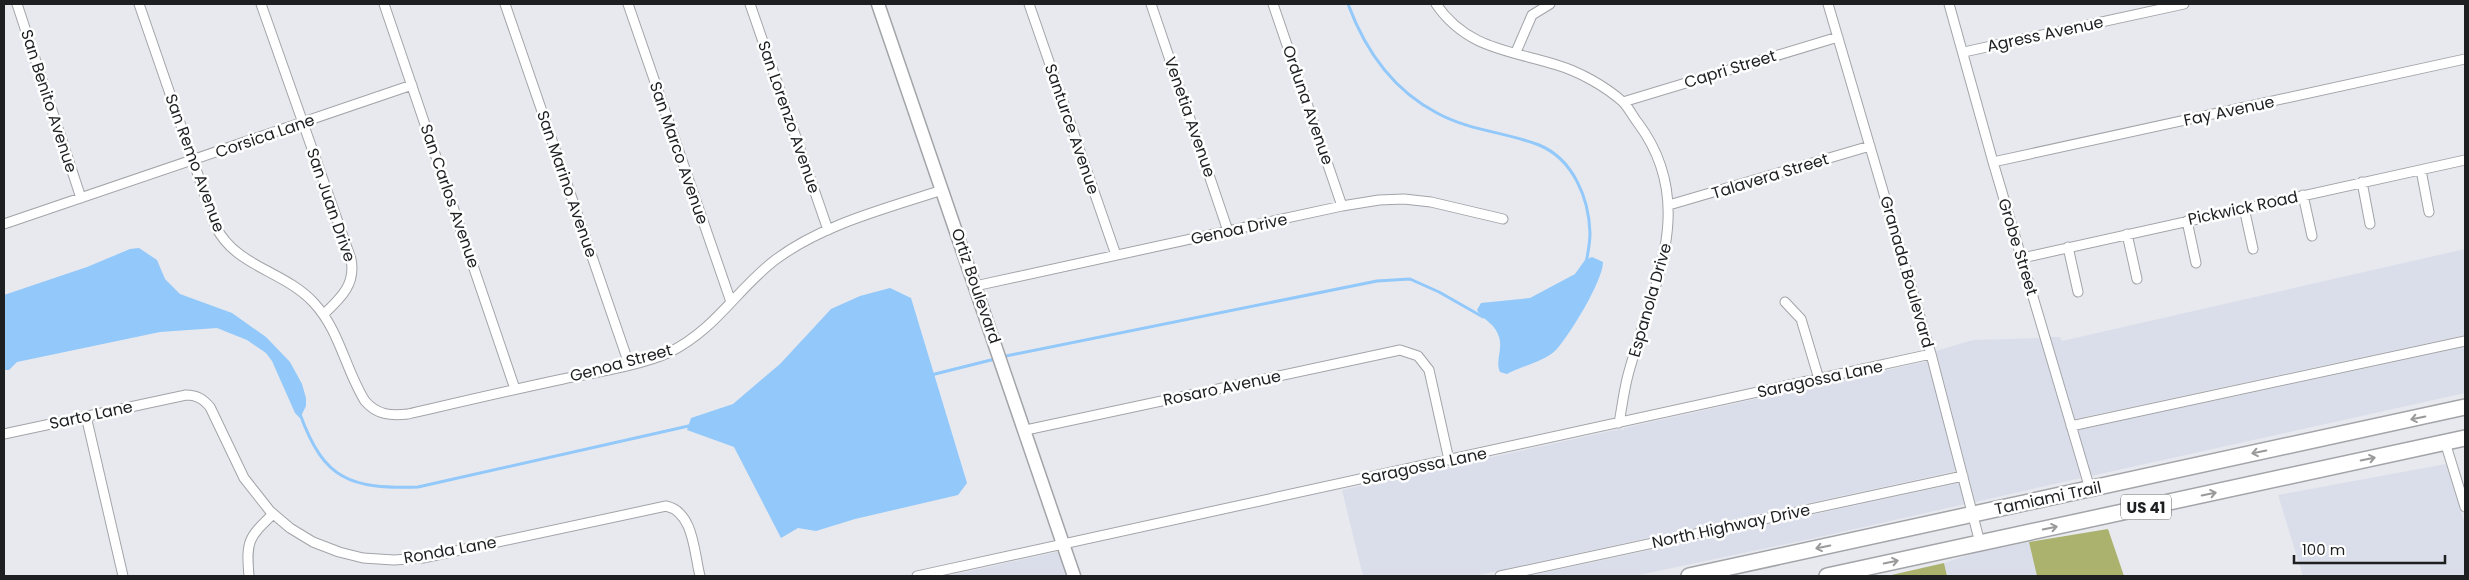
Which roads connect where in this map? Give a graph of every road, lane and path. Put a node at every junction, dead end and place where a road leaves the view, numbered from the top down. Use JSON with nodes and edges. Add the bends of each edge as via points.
{"nodes":[{"id":1,"x":17,"y":4,"type":"edge"},
{"id":2,"x":140,"y":4,"type":"edge"},
{"id":3,"x":261,"y":4,"type":"edge"},
{"id":4,"x":384,"y":4,"type":"edge"},
{"id":5,"x":505,"y":4,"type":"edge"},
{"id":6,"x":628,"y":4,"type":"edge"},
{"id":7,"x":750,"y":4,"type":"edge"},
{"id":8,"x":878,"y":4,"type":"edge"},
{"id":9,"x":1029,"y":4,"type":"edge"},
{"id":10,"x":1151,"y":4,"type":"edge"},
{"id":11,"x":1273,"y":4,"type":"edge"},
{"id":12,"x":1436,"y":4,"type":"edge"},
{"id":13,"x":1550,"y":4,"type":"edge"},
{"id":14,"x":1828,"y":4,"type":"edge"},
{"id":15,"x":1949,"y":4,"type":"edge"},
{"id":16,"x":2184,"y":4,"type":"edge"},
{"id":17,"x":1838,"y":37,"type":"junction"},
{"id":18,"x":1516,"y":52,"type":"junction"},
{"id":19,"x":1964,"y":52,"type":"junction"},
{"id":20,"x":2465,"y":59,"type":"edge"},
{"id":21,"x":412,"y":85,"type":"junction"},
{"id":22,"x":1623,"y":102,"type":"junction"},
{"id":23,"x":302,"y":122,"type":"junction"},
{"id":24,"x":1870,"y":146,"type":"junction"},
{"id":25,"x":193,"y":160,"type":"junction"},
{"id":26,"x":2465,"y":160,"type":"edge"},
{"id":27,"x":1993,"y":162,"type":"junction"},
{"id":28,"x":2422,"y":170,"type":"junction"},
{"id":29,"x":2362,"y":182,"type":"junction"},
{"id":30,"x":942,"y":190,"type":"junction"},
{"id":31,"x":2303,"y":195,"type":"junction"},
{"id":32,"x":81,"y":198,"type":"junction"},
{"id":33,"x":1669,"y":205,"type":"junction"},
{"id":34,"x":1342,"y":206,"type":"junction"},
{"id":35,"x":2244,"y":208,"type":"junction"},
{"id":36,"x":2429,"y":212,"type":"dead end"},
{"id":37,"x":1503,"y":220,"type":"dead end"},
{"id":38,"x":2186,"y":221,"type":"junction"},
{"id":39,"x":4,"y":224,"type":"edge"},
{"id":40,"x":2370,"y":224,"type":"dead end"},
{"id":41,"x":828,"y":230,"type":"junction"},
{"id":42,"x":1228,"y":231,"type":"junction"},
{"id":43,"x":2127,"y":234,"type":"junction"},
{"id":44,"x":2312,"y":236,"type":"dead end"},
{"id":45,"x":2068,"y":247,"type":"junction"},
{"id":46,"x":2253,"y":249,"type":"dead end"},
{"id":47,"x":1116,"y":255,"type":"junction"},
{"id":48,"x":2022,"y":258,"type":"junction"},
{"id":49,"x":2196,"y":263,"type":"dead end"},
{"id":50,"x":2137,"y":279,"type":"dead end"},
{"id":51,"x":975,"y":286,"type":"junction"},
{"id":52,"x":2078,"y":292,"type":"dead end"},
{"id":53,"x":731,"y":302,"type":"junction"},
{"id":54,"x":1785,"y":302,"type":"dead end"},
{"id":55,"x":324,"y":314,"type":"junction"},
{"id":56,"x":2465,"y":341,"type":"edge"},
{"id":57,"x":1931,"y":354,"type":"junction"},
{"id":58,"x":629,"y":364,"type":"junction"},
{"id":59,"x":1819,"y":379,"type":"junction"},
{"id":60,"x":515,"y":389,"type":"junction"},
{"id":61,"x":179,"y":396,"type":"joint"},
{"id":62,"x":2465,"y":407,"type":"edge"},
{"id":63,"x":375,"y":410,"type":"joint"},
{"id":64,"x":86,"y":416,"type":"junction"},
{"id":65,"x":1620,"y":423,"type":"junction"},
{"id":66,"x":2071,"y":426,"type":"junction"},
{"id":67,"x":1026,"y":430,"type":"junction"},
{"id":68,"x":4,"y":434,"type":"edge"},
{"id":69,"x":2465,"y":438,"type":"edge"},
{"id":70,"x":2445,"y":442,"type":"junction"},
{"id":71,"x":1449,"y":460,"type":"junction"},
{"id":72,"x":1963,"y":476,"type":"junction"},
{"id":73,"x":2090,"y":489,"type":"junction"},
{"id":74,"x":2465,"y":507,"type":"edge"},
{"id":75,"x":273,"y":514,"type":"junction"},
{"id":76,"x":1973,"y":514,"type":"junction"},
{"id":77,"x":1980,"y":543,"type":"junction"},
{"id":78,"x":1065,"y":544,"type":"junction"},
{"id":79,"x":1075,"y":574,"type":"edge"},
{"id":80,"x":123,"y":576,"type":"edge"},
{"id":81,"x":249,"y":576,"type":"edge"},
{"id":82,"x":700,"y":576,"type":"edge"},
{"id":83,"x":918,"y":576,"type":"edge"},
{"id":84,"x":1500,"y":576,"type":"edge"},
{"id":85,"x":1689,"y":576,"type":"edge"},
{"id":86,"x":1827,"y":576,"type":"edge"}],
"edges":[{"from":1,"to":32,"type":"street","name":"San Benito Avenue"},
{"from":2,"to":25,"type":"street","name":"San Remo Avenue"},
{"from":3,"to":23,"type":"street","name":"San Juan Drive"},
{"from":4,"to":21,"type":"street","name":"San Carlos Avenue"},
{"from":5,"to":58,"type":"street","name":"San Marino Avenue"},
{"from":6,"to":53,"type":"street","name":"San Marco Avenue"},
{"from":7,"to":41,"type":"street","name":"San Lorenzo Avenue"},
{"from":8,"to":30,"type":"street","name":"Ortiz Boulevard"},
{"from":9,"to":47,"type":"street","name":"Santurce Avenue"},
{"from":10,"to":42,"type":"street","name":"Venetia Avenue"},
{"from":11,"to":34,"type":"street","name":"Orduna Avenue"},
{"from":12,"to":18,"type":"street","name":"Espanola Drive","via":[[1457,27],[1478,42]]},
{"from":13,"to":18,"type":"street","via":[[1532,15]]},
{"from":14,"to":17,"type":"street","name":"Granada Boulevard"},
{"from":15,"to":19,"type":"street","name":"Grobe Street"},
{"from":16,"to":19,"type":"street","name":"Agress Avenue"},
{"from":17,"to":22,"type":"street","name":"Capri Street"},
{"from":17,"to":24,"type":"street","name":"Granada Boulevard"},
{"from":18,"to":22,"type":"street","name":"Espanola Drive","via":[[1586,77]]},
{"from":19,"to":27,"type":"street","name":"Grobe Street"},
{"from":20,"to":27,"type":"street","name":"Fay Avenue"},
{"from":21,"to":23,"type":"street","name":"Corsica Lane"},
{"from":21,"to":60,"type":"street","name":"San Carlos Avenue"},
{"from":22,"to":33,"type":"street","name":"Espanola Drive","via":[[1656,152]]},
{"from":23,"to":25,"type":"street","name":"Corsica Lane"},
{"from":23,"to":55,"type":"street","name":"San Juan Drive","via":[[352,267],[352,279],[347,290]]},
{"from":24,"to":33,"type":"street","name":"Talavera Street"},
{"from":24,"to":57,"type":"street","name":"Granada Boulevard"},
{"from":25,"to":32,"type":"street","name":"Corsica Lane"},
{"from":25,"to":55,"type":"street","name":"San Remo Avenue","via":[[216,227],[228,246],[297,288]]},
{"from":26,"to":28,"type":"street","name":"Pickwick Road"},
{"from":27,"to":48,"type":"street","name":"Grobe Street"},
{"from":28,"to":29,"type":"street","name":"Pickwick Road"},
{"from":28,"to":36,"type":"street"},
{"from":29,"to":31,"type":"street","name":"Pickwick Road"},
{"from":29,"to":40,"type":"street"},
{"from":30,"to":41,"type":"street","name":"Genoa Street"},
{"from":30,"to":51,"type":"street","name":"Ortiz Boulevard"},
{"from":31,"to":35,"type":"street","name":"Pickwick Road"},
{"from":31,"to":44,"type":"street"},
{"from":32,"to":39,"type":"street","name":"Corsica Lane"},
{"from":33,"to":65,"type":"street","name":"Espanola Drive","via":[[1666,252],[1628,375]]},
{"from":34,"to":37,"type":"street","name":"Genoa Drive","via":[[1404,199],[1431,202]]},
{"from":34,"to":42,"type":"street","name":"Genoa Drive"},
{"from":35,"to":38,"type":"street","name":"Pickwick Road"},
{"from":35,"to":46,"type":"street"},
{"from":38,"to":43,"type":"street","name":"Pickwick Road"},
{"from":38,"to":49,"type":"street"},
{"from":41,"to":53,"type":"street","name":"Genoa Street","via":[[773,262]]},
{"from":42,"to":47,"type":"street","name":"Genoa Drive"},
{"from":43,"to":45,"type":"street","name":"Pickwick Road"},
{"from":43,"to":50,"type":"street"},
{"from":45,"to":48,"type":"street","name":"Pickwick Road"},
{"from":45,"to":52,"type":"street"},
{"from":47,"to":51,"type":"street","name":"Genoa Drive"},
{"from":48,"to":66,"type":"street","name":"Grobe Street"},
{"from":51,"to":67,"type":"street","name":"Ortiz Boulevard"},
{"from":53,"to":58,"type":"street","name":"Genoa Street","via":[[709,327],[687,343],[667,354]]},
{"from":54,"to":59,"type":"street","via":[[1801,320]]},
{"from":55,"to":63,"type":"street","name":"San Remo Avenue","via":[[337,336],[359,390]]},
{"from":56,"to":66,"type":"street"},
{"from":57,"to":59,"type":"street","name":"Saragossa Lane"},
{"from":57,"to":72,"type":"street","name":"Granada Boulevard"},
{"from":58,"to":60,"type":"street","name":"Genoa Street"},
{"from":59,"to":65,"type":"street","name":"Saragossa Lane"},
{"from":60,"to":63,"type":"street","name":"Genoa Street","via":[[408,414],[388,415]]},
{"from":61,"to":64,"type":"street","name":"Sarto Lane"},
{"from":61,"to":75,"type":"street","name":"Ronda Lane","via":[[193,395],[210,407],[244,478]]},
{"from":62,"to":73,"type":"main road","name":"Tamiami Trail","number":"US 41","one_way":true},
{"from":64,"to":68,"type":"street","name":"Sarto Lane"},
{"from":64,"to":80,"type":"street"},
{"from":65,"to":71,"type":"street","name":"Saragossa Lane"},
{"from":66,"to":73,"type":"street","name":"Grobe Street"},
{"from":67,"to":71,"type":"street","name":"Rosaro Avenue","via":[[1391,351],[1408,351],[1418,356],[1430,374]]},
{"from":67,"to":78,"type":"street","name":"Ortiz Boulevard"},
{"from":69,"to":70,"type":"main road","name":"Tamiami Trail","number":"US 41"},
{"from":70,"to":74,"type":"street"},
{"from":77,"to":70,"type":"main road","name":"Tamiami Trail","number":"US 41","one_way":true},
{"from":71,"to":78,"type":"street","name":"Saragossa Lane"},
{"from":72,"to":76,"type":"street","name":"Granada Boulevard"},
{"from":72,"to":84,"type":"street","name":"North Highway Drive"},
{"from":73,"to":76,"type":"main road","name":"Tamiami Trail","number":"US 41"},
{"from":75,"to":81,"type":"street","via":[[252,534],[247,553]]},
{"from":75,"to":82,"type":"street","name":"Ronda Lane","via":[[300,535],[327,548],[363,558],[394,560],[423,558],[658,506],[676,509],[688,524]]},
{"from":76,"to":77,"type":"street","name":"Granada Boulevard"},
{"from":76,"to":85,"type":"main road","name":"Tamiami Trail","number":"US 41","one_way":true},
{"from":86,"to":77,"type":"main road","name":"Tamiami Trail","number":"US 41","one_way":true},
{"from":78,"to":79,"type":"street","name":"Ortiz Boulevard"},
{"from":78,"to":83,"type":"street","name":"Saragossa Lane"}]}
